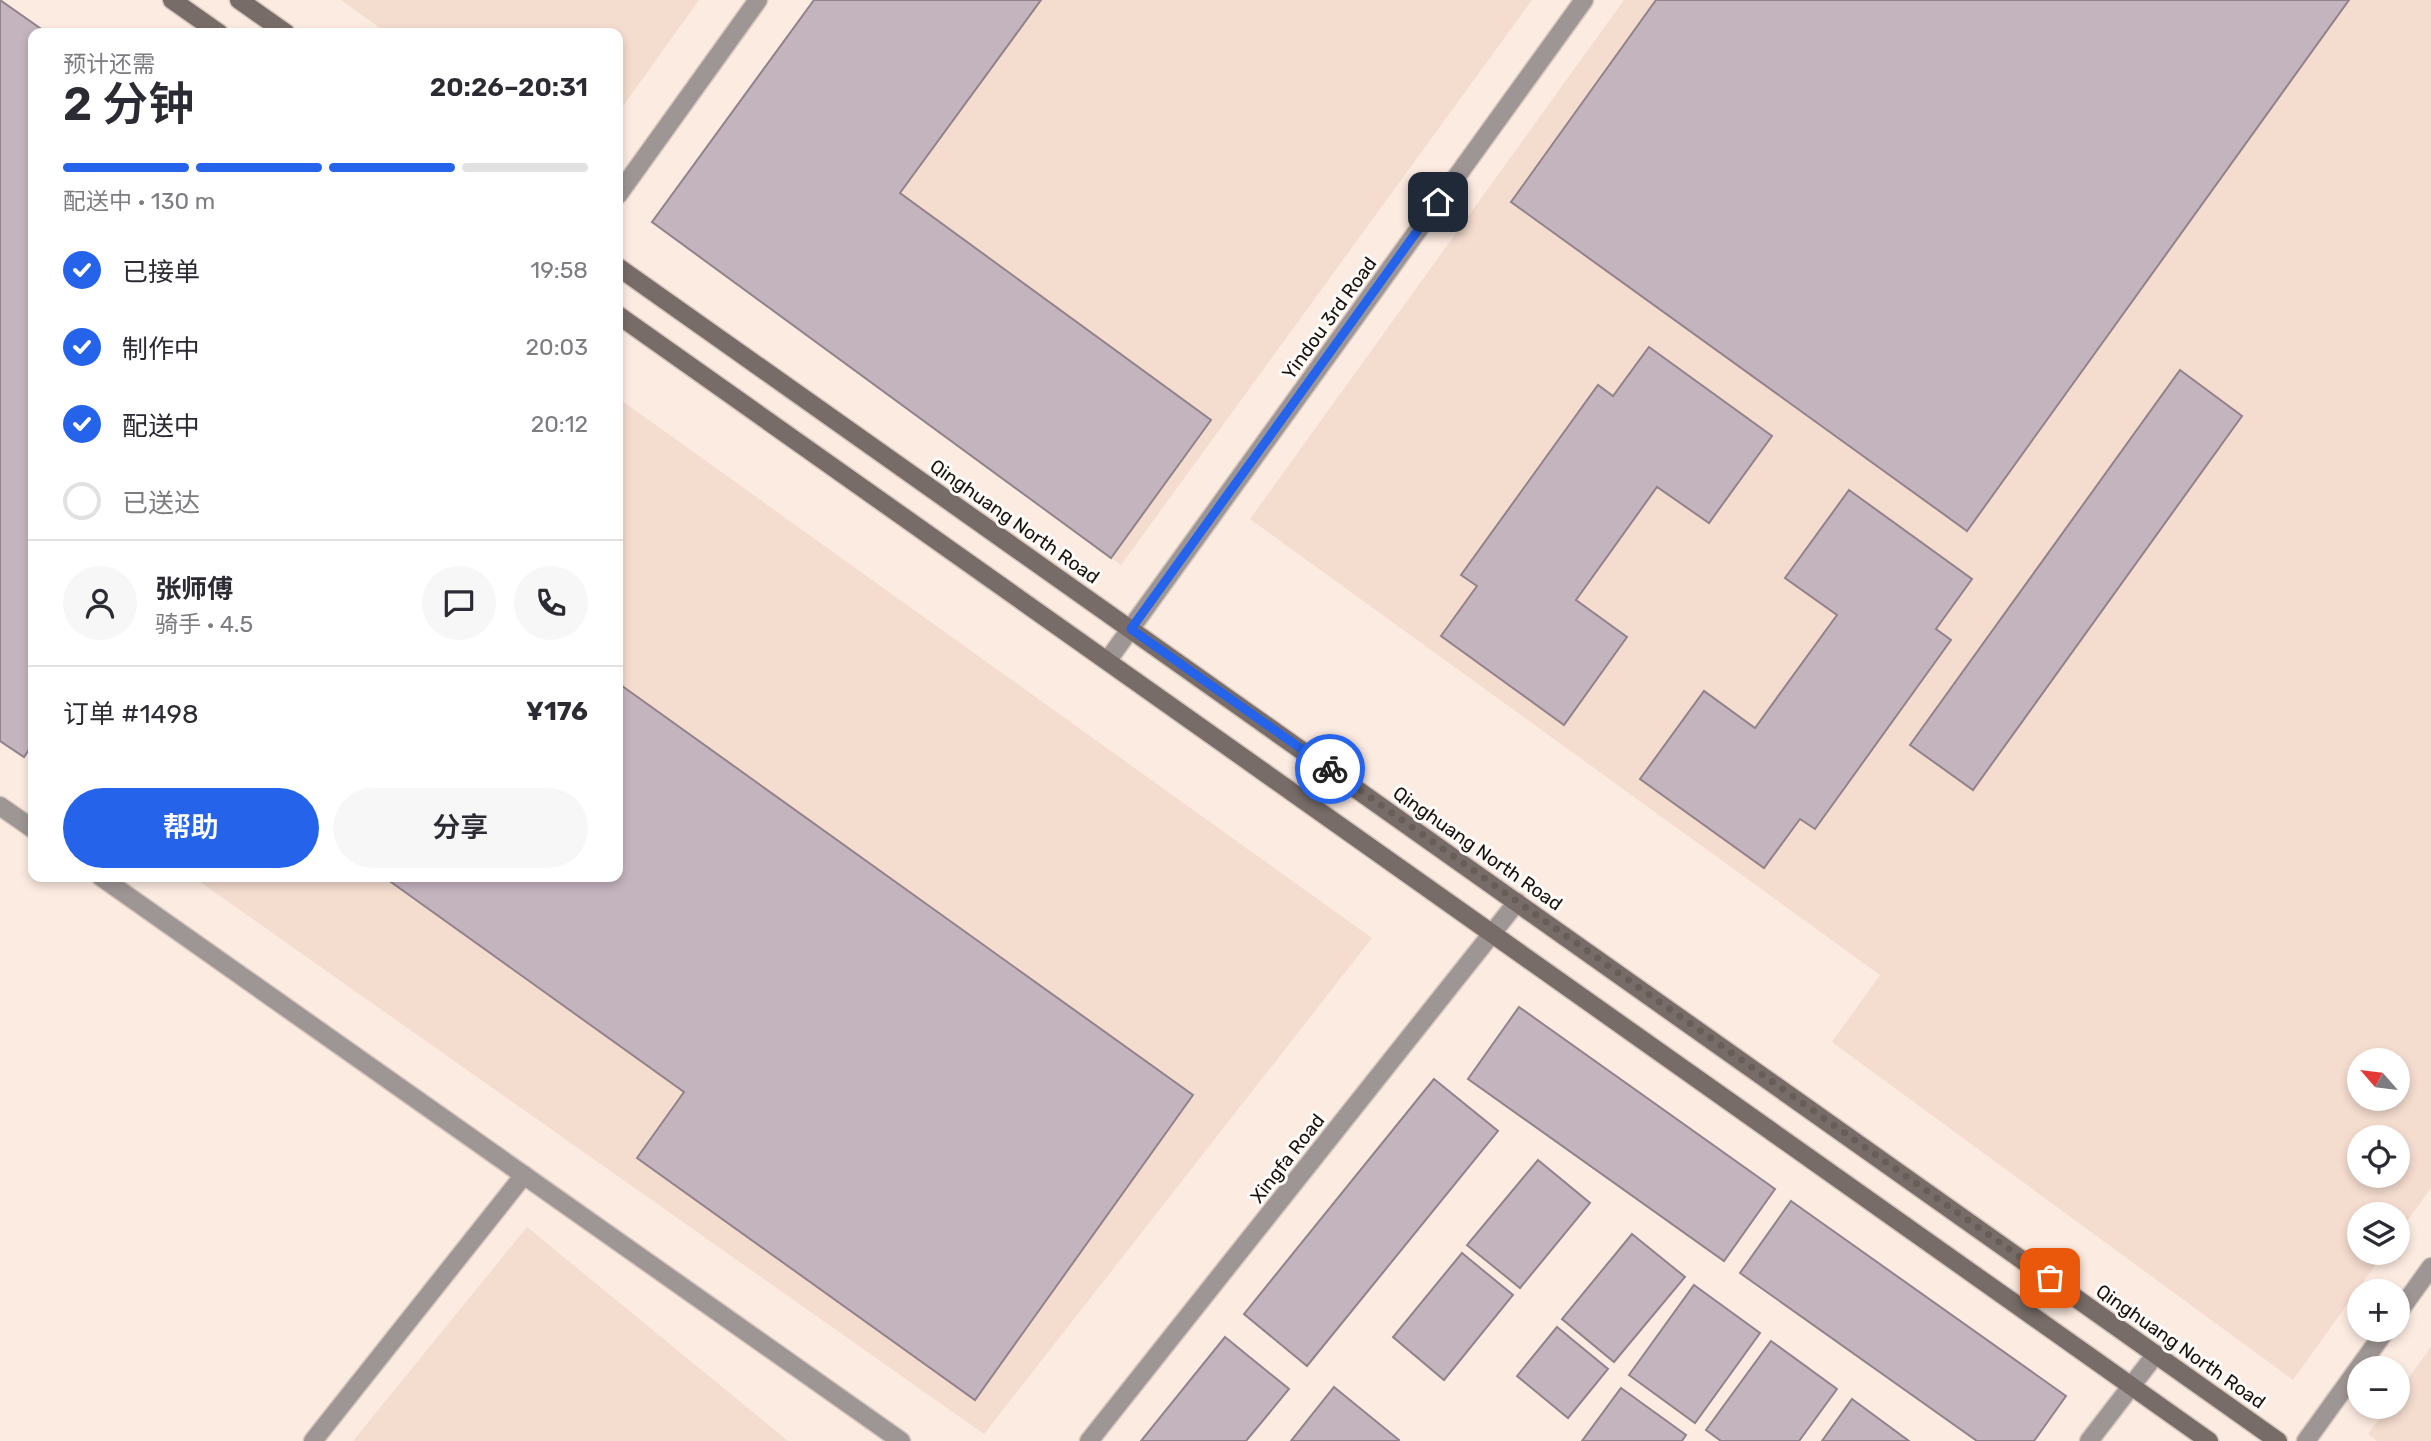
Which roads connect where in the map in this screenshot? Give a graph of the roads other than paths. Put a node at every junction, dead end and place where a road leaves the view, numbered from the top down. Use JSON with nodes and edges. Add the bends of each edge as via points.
{"nodes":[{"id":1,"x":172,"y":0,"type":"edge"},
{"id":2,"x":239,"y":0,"type":"edge"},
{"id":3,"x":758,"y":0,"type":"edge"},
{"id":4,"x":1584,"y":0,"type":"edge"},
{"id":5,"x":212,"y":28,"type":"edge"},
{"id":6,"x":279,"y":28,"type":"edge"},
{"id":7,"x":623,"y":188,"type":"edge"},
{"id":8,"x":623,"y":272,"type":"edge"},
{"id":9,"x":623,"y":319,"type":"edge"},
{"id":10,"x":1131,"y":629,"type":"junction"},
{"id":11,"x":1108,"y":660,"type":"junction"},
{"id":12,"x":0,"y":806,"type":"edge"},
{"id":13,"x":28,"y":826,"type":"edge"},
{"id":14,"x":108,"y":882,"type":"edge"},
{"id":15,"x":1517,"y":902,"type":"junction"},
{"id":16,"x":1492,"y":933,"type":"junction"},
{"id":17,"x":524,"y":1175,"type":"junction"},
{"id":18,"x":2431,"y":1267,"type":"edge"},
{"id":19,"x":2410,"y":1296,"type":"edge"},
{"id":20,"x":2377,"y":1342,"type":"edge"},
{"id":21,"x":2156,"y":1353,"type":"junction"},
{"id":22,"x":2132,"y":1385,"type":"junction"},
{"id":23,"x":313,"y":1441,"type":"edge"},
{"id":24,"x":901,"y":1441,"type":"edge"},
{"id":25,"x":1089,"y":1441,"type":"edge"},
{"id":26,"x":2089,"y":1441,"type":"edge"},
{"id":27,"x":2209,"y":1441,"type":"edge"},
{"id":28,"x":2278,"y":1441,"type":"edge"},
{"id":29,"x":2306,"y":1441,"type":"edge"}],
"edges":[{"from":1,"to":5,"type":"street"},
{"from":2,"to":6,"type":"street"},
{"from":3,"to":7,"type":"street"},
{"from":4,"to":10,"type":"street","name":"Yindou 3rd Road"},
{"from":8,"to":10,"type":"street","name":"Qinghuang North Road"},
{"from":9,"to":11,"type":"street"},
{"from":10,"to":11,"type":"street","name":"Yindou 3rd Road"},
{"from":10,"to":15,"type":"street","name":"Qinghuang North Road"},
{"from":11,"to":16,"type":"street"},
{"from":12,"to":13,"type":"street"},
{"from":14,"to":17,"type":"street"},
{"from":15,"to":16,"type":"street","name":"Xingfa Road"},
{"from":15,"to":21,"type":"street","name":"Qinghuang North Road"},
{"from":16,"to":22,"type":"street"},
{"from":16,"to":25,"type":"street","name":"Xingfa Road"},
{"from":17,"to":23,"type":"street"},
{"from":17,"to":24,"type":"street"},
{"from":18,"to":19,"type":"street"},
{"from":20,"to":29,"type":"street"},
{"from":21,"to":22,"type":"street"},
{"from":21,"to":28,"type":"street","name":"Qinghuang North Road"},
{"from":22,"to":26,"type":"street"},
{"from":22,"to":27,"type":"street"}]}
